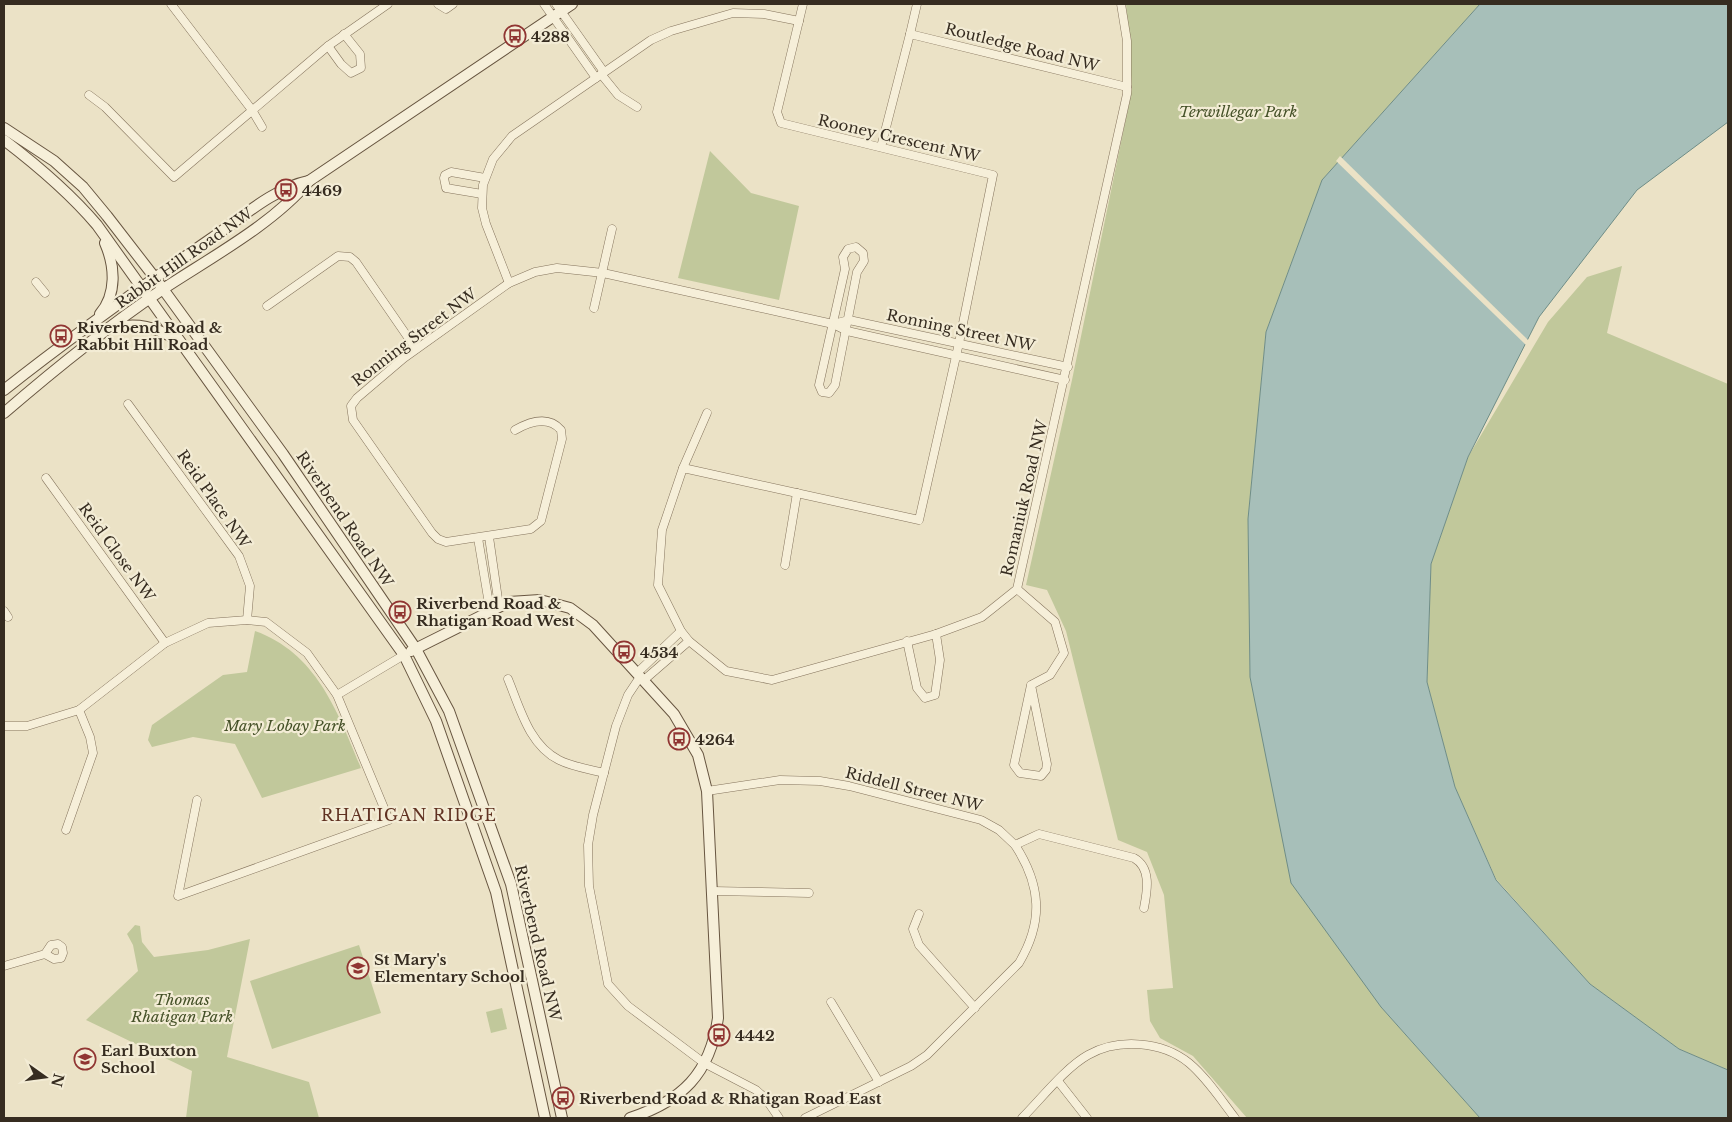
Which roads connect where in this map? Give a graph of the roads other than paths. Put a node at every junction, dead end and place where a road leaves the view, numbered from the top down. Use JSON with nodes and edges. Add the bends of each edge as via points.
{"nodes":[{"id":1,"x":170,"y":4,"type":"edge"},
{"id":2,"x":438,"y":4,"type":"edge"},
{"id":3,"x":453,"y":4,"type":"edge"},
{"id":4,"x":544,"y":4,"type":"edge"},
{"id":5,"x":572,"y":4,"type":"edge"},
{"id":6,"x":732,"y":4,"type":"edge"},
{"id":7,"x":803,"y":4,"type":"edge"},
{"id":8,"x":917,"y":4,"type":"edge"},
{"id":9,"x":1121,"y":4,"type":"edge"},
{"id":10,"x":383,"y":5,"type":"edge"},
{"id":11,"x":556,"y":11,"type":"edge"},
{"id":12,"x":733,"y":13,"type":"junction"},
{"id":13,"x":798,"y":21,"type":"junction"},
{"id":14,"x":344,"y":34,"type":"junction"},
{"id":15,"x":910,"y":34,"type":"junction"},
{"id":16,"x":328,"y":46,"type":"junction"},
{"id":17,"x":600,"y":75,"type":"junction"},
{"id":18,"x":1127,"y":87,"type":"junction"},
{"id":19,"x":89,"y":95,"type":"dead end"},
{"id":20,"x":637,"y":107,"type":"dead end"},
{"id":21,"x":252,"y":110,"type":"junction"},
{"id":22,"x":262,"y":127,"type":"dead end"},
{"id":23,"x":4,"y":128,"type":"edge"},
{"id":24,"x":4,"y":140,"type":"edge"},
{"id":25,"x":881,"y":147,"type":"junction"},
{"id":26,"x":485,"y":178,"type":"junction"},
{"id":27,"x":309,"y":181,"type":"junction"},
{"id":28,"x":482,"y":194,"type":"junction"},
{"id":29,"x":97,"y":225,"type":"junction"},
{"id":30,"x":612,"y":229,"type":"dead end"},
{"id":31,"x":603,"y":273,"type":"junction"},
{"id":32,"x":156,"y":278,"type":"junction"},
{"id":33,"x":36,"y":282,"type":"dead end"},
{"id":34,"x":509,"y":283,"type":"junction"},
{"id":35,"x":142,"y":287,"type":"junction"},
{"id":36,"x":164,"y":289,"type":"junction"},
{"id":37,"x":45,"y":293,"type":"dead end"},
{"id":38,"x":150,"y":298,"type":"junction"},
{"id":39,"x":267,"y":306,"type":"dead end"},
{"id":40,"x":594,"y":308,"type":"dead end"},
{"id":41,"x":96,"y":319,"type":"junction"},
{"id":42,"x":849,"y":320,"type":"junction"},
{"id":43,"x":833,"y":324,"type":"junction"},
{"id":44,"x":107,"y":330,"type":"junction"},
{"id":45,"x":847,"y":331,"type":"junction"},
{"id":46,"x":181,"y":342,"type":"junction"},
{"id":47,"x":959,"y":343,"type":"junction"},
{"id":48,"x":416,"y":349,"type":"junction"},
{"id":49,"x":956,"y":354,"type":"junction"},
{"id":50,"x":1068,"y":368,"type":"junction"},
{"id":51,"x":1065,"y":380,"type":"junction"},
{"id":52,"x":4,"y":390,"type":"edge"},
{"id":53,"x":128,"y":404,"type":"dead end"},
{"id":54,"x":4,"y":413,"type":"edge"},
{"id":55,"x":707,"y":413,"type":"dead end"},
{"id":56,"x":515,"y":430,"type":"dead end"},
{"id":57,"x":683,"y":468,"type":"junction"},
{"id":58,"x":46,"y":478,"type":"dead end"},
{"id":59,"x":798,"y":493,"type":"junction"},
{"id":60,"x":489,"y":537,"type":"junction"},
{"id":61,"x":478,"y":538,"type":"junction"},
{"id":62,"x":785,"y":565,"type":"dead end"},
{"id":63,"x":1017,"y":589,"type":"junction"},
{"id":64,"x":494,"y":608,"type":"junction"},
{"id":65,"x":247,"y":620,"type":"junction"},
{"id":66,"x":681,"y":631,"type":"junction"},
{"id":67,"x":936,"y":634,"type":"junction"},
{"id":68,"x":689,"y":640,"type":"junction"},
{"id":69,"x":907,"y":641,"type":"junction"},
{"id":70,"x":165,"y":643,"type":"junction"},
{"id":71,"x":416,"y":649,"type":"junction"},
{"id":72,"x":404,"y":655,"type":"junction"},
{"id":73,"x":640,"y":677,"type":"junction"},
{"id":74,"x":508,"y":679,"type":"dead end"},
{"id":75,"x":1031,"y":685,"type":"junction"},
{"id":76,"x":337,"y":695,"type":"junction"},
{"id":77,"x":78,"y":710,"type":"junction"},
{"id":78,"x":4,"y":726,"type":"edge"},
{"id":79,"x":604,"y":773,"type":"junction"},
{"id":80,"x":707,"y":791,"type":"junction"},
{"id":81,"x":197,"y":800,"type":"dead end"},
{"id":82,"x":66,"y":830,"type":"dead end"},
{"id":83,"x":1015,"y":845,"type":"junction"},
{"id":84,"x":713,"y":891,"type":"junction"},
{"id":85,"x":809,"y":893,"type":"dead end"},
{"id":86,"x":1144,"y":908,"type":"dead end"},
{"id":87,"x":919,"y":914,"type":"dead end"},
{"id":88,"x":46,"y":954,"type":"dead end"},
{"id":89,"x":4,"y":966,"type":"edge"},
{"id":90,"x":831,"y":1002,"type":"dead end"},
{"id":91,"x":975,"y":1008,"type":"junction"},
{"id":92,"x":704,"y":1063,"type":"junction"},
{"id":93,"x":1058,"y":1081,"type":"junction"},
{"id":94,"x":879,"y":1082,"type":"junction"},
{"id":95,"x":635,"y":1117,"type":"edge"},
{"id":96,"x":545,"y":1118,"type":"edge"},
{"id":97,"x":562,"y":1118,"type":"edge"},
{"id":98,"x":779,"y":1118,"type":"edge"},
{"id":99,"x":805,"y":1118,"type":"edge"},
{"id":100,"x":1022,"y":1118,"type":"edge"},
{"id":101,"x":1087,"y":1118,"type":"edge"},
{"id":102,"x":1235,"y":1118,"type":"edge"}],
"edges":[{"from":1,"to":21,"type":"street"},
{"from":2,"to":3,"type":"street","via":[[446,9]]},
{"from":4,"to":11,"type":"street"},
{"from":5,"to":11,"type":"main road","name":"Rabbit Hill Road NW"},
{"from":6,"to":12,"type":"street"},
{"from":7,"to":13,"type":"street","name":"Rooney Crescent NW"},
{"from":8,"to":15,"type":"street"},
{"from":9,"to":18,"type":"street","via":[[1127,41]]},
{"from":10,"to":14,"type":"street"},
{"from":11,"to":17,"type":"street"},
{"from":11,"to":27,"type":"main road","name":"Rabbit Hill Road NW"},
{"from":12,"to":13,"type":"street","via":[[752,12]]},
{"from":12,"to":17,"type":"street","via":[[661,35]]},
{"from":13,"to":25,"type":"street","name":"Rooney Crescent NW","via":[[777,112],[778,120],[791,126]]},
{"from":14,"to":16,"type":"street"},
{"from":14,"to":16,"type":"street","via":[[360,54],[361,68],[351,73],[340,64]]},
{"from":15,"to":18,"type":"street","name":"Routledge Road NW"},
{"from":15,"to":25,"type":"street"},
{"from":16,"to":21,"type":"street"},
{"from":17,"to":20,"type":"street","via":[[618,96]]},
{"from":17,"to":26,"type":"street","via":[[505,142]]},
{"from":18,"to":50,"type":"street"},
{"from":19,"to":21,"type":"street","via":[[105,106],[174,177]]},
{"from":21,"to":22,"type":"street"},
{"from":23,"to":32,"type":"main road","name":"Riverbend Road NW","via":[[54,161],[83,187]]},
{"from":24,"to":29,"type":"main road","name":"Riverbend Road NW","via":[[72,196]]},
{"from":25,"to":47,"type":"street","name":"Rooney Crescent NW","via":[[993,175]]},
{"from":26,"to":28,"type":"street"},
{"from":26,"to":28,"type":"street","via":[[451,172],[444,178],[446,188]]},
{"from":27,"to":32,"type":"main road","name":"Rabbit Hill Road NW","via":[[276,194]]},
{"from":27,"to":36,"type":"main road","name":"Rabbit Hill Road NW","via":[[264,222]]},
{"from":28,"to":34,"type":"street","via":[[486,224]]},
{"from":29,"to":35,"type":"main road","name":"Riverbend Road NW"},
{"from":29,"to":41,"type":"main road","via":[[111,256],[114,285],[106,308]]},
{"from":30,"to":31,"type":"street"},
{"from":31,"to":34,"type":"street","name":"Ronning Street NW","via":[[557,268],[535,272]]},
{"from":31,"to":40,"type":"street"},
{"from":31,"to":43,"type":"street","name":"Ronning Street NW"},
{"from":32,"to":35,"type":"main road","name":"Rabbit Hill Road NW"},
{"from":32,"to":36,"type":"main road","name":"Riverbend Road NW"},
{"from":33,"to":37,"type":"street"},
{"from":34,"to":48,"type":"street","name":"Ronning Street NW"},
{"from":35,"to":38,"type":"main road","name":"Riverbend Road NW"},
{"from":35,"to":41,"type":"main road","name":"Rabbit Hill Road NW"},
{"from":36,"to":38,"type":"main road","name":"Rabbit Hill Road NW"},
{"from":36,"to":71,"type":"main road","name":"Riverbend Road NW","via":[[283,454]]},
{"from":38,"to":44,"type":"main road","name":"Rabbit Hill Road NW"},
{"from":38,"to":46,"type":"main road","name":"Riverbend Road NW"},
{"from":39,"to":48,"type":"street","via":[[338,256],[350,257]]},
{"from":41,"to":52,"type":"main road","name":"Rabbit Hill Road NW"},
{"from":42,"to":43,"type":"street","name":"Ronning Street NW"},
{"from":42,"to":43,"type":"street","via":[[857,272],[864,261],[863,252],[856,247],[848,249],[843,257],[845,269]]},
{"from":42,"to":45,"type":"street"},
{"from":42,"to":47,"type":"street","name":"Ronning Street NW"},
{"from":43,"to":45,"type":"street","name":"Ronning Street NW"},
{"from":43,"to":45,"type":"street","via":[[819,385],[822,392],[829,393],[835,385]]},
{"from":44,"to":46,"type":"main road","via":[[136,324],[162,331]]},
{"from":44,"to":54,"type":"main road","name":"Rabbit Hill Road NW"},
{"from":45,"to":49,"type":"street","name":"Ronning Street NW"},
{"from":46,"to":72,"type":"main road","name":"Riverbend Road NW"},
{"from":47,"to":49,"type":"street"},
{"from":47,"to":50,"type":"street","name":"Ronning Street NW"},
{"from":48,"to":61,"type":"street","name":"Ronning Street NW","via":[[357,398],[351,406],[351,415],[434,536],[452,542]]},
{"from":49,"to":51,"type":"street","name":"Ronning Street NW"},
{"from":49,"to":59,"type":"street","via":[[920,520]]},
{"from":50,"to":51,"type":"street"},
{"from":51,"to":63,"type":"street","name":"Romaniuk Road NW"},
{"from":53,"to":65,"type":"street","name":"Reid Place NW","via":[[239,556],[250,586]]},
{"from":55,"to":57,"type":"street","name":"Romaniuk Road NW"},
{"from":56,"to":60,"type":"street","name":"Ronning Street NW","via":[[539,421],[559,427],[562,439],[543,516],[538,524],[531,529]]},
{"from":57,"to":59,"type":"street"},
{"from":57,"to":66,"type":"street","name":"Romaniuk Road NW","via":[[662,530],[658,585]]},
{"from":58,"to":70,"type":"street","name":"Reid Close NW"},
{"from":59,"to":62,"type":"street"},
{"from":60,"to":61,"type":"street","name":"Ronning Street NW"},
{"from":60,"to":64,"type":"street"},
{"from":61,"to":64,"type":"street"},
{"from":63,"to":67,"type":"street","name":"Romaniuk Road NW","via":[[982,617]]},
{"from":63,"to":75,"type":"street","via":[[1055,622],[1064,653],[1050,675]]},
{"from":64,"to":71,"type":"main road"},
{"from":64,"to":73,"type":"main road","via":[[530,599],[570,608],[593,625]]},
{"from":65,"to":70,"type":"street","via":[[208,623]]},
{"from":65,"to":76,"type":"street","via":[[266,622],[283,633],[306,653]]},
{"from":66,"to":68,"type":"street","name":"Romaniuk Road NW"},
{"from":66,"to":73,"type":"street"},
{"from":67,"to":69,"type":"street","name":"Romaniuk Road NW"},
{"from":67,"to":69,"type":"street","via":[[940,660],[935,695],[925,698],[917,688]]},
{"from":68,"to":69,"type":"street","name":"Romaniuk Road NW","via":[[726,671],[772,680]]},
{"from":68,"to":73,"type":"street"},
{"from":70,"to":77,"type":"street"},
{"from":71,"to":72,"type":"main road"},
{"from":71,"to":97,"type":"main road","name":"Riverbend Road NW","via":[[449,711],[511,884]]},
{"from":72,"to":76,"type":"street"},
{"from":72,"to":96,"type":"main road","name":"Riverbend Road NW","via":[[436,721],[496,892]]},
{"from":73,"to":79,"type":"street","via":[[619,715]]},
{"from":73,"to":80,"type":"main road","via":[[674,714],[690,739]]},
{"from":74,"to":79,"type":"street","via":[[528,728],[542,748],[560,761]]},
{"from":75,"to":75,"type":"street","via":[[1014,765],[1020,773],[1041,776],[1047,764]]},
{"from":76,"to":81,"type":"street","via":[[389,820],[178,896]]},
{"from":77,"to":78,"type":"street","via":[[27,726]]},
{"from":77,"to":82,"type":"street","via":[[90,737],[93,754]]},
{"from":79,"to":92,"type":"street","via":[[590,830],[588,859],[589,886],[608,984],[628,1006]]},
{"from":80,"to":83,"type":"street","name":"Riddell Street NW","via":[[780,780],[835,783],[981,820],[999,830]]},
{"from":80,"to":84,"type":"main road"},
{"from":83,"to":86,"type":"street","via":[[1038,834],[1134,858],[1146,872]]},
{"from":83,"to":91,"type":"street","via":[[1033,879],[1035,924],[1019,963]]},
{"from":84,"to":85,"type":"street"},
{"from":84,"to":92,"type":"main road","via":[[718,1018],[714,1041]]},
{"from":87,"to":91,"type":"street","via":[[913,930],[919,945]]},
{"from":88,"to":89,"type":"street"},
{"from":90,"to":94,"type":"street"},
{"from":91,"to":94,"type":"street","via":[[927,1055]]},
{"from":92,"to":95,"type":"main road","via":[[682,1093]]},
{"from":92,"to":98,"type":"street","via":[[756,1090]]},
{"from":93,"to":100,"type":"street"},
{"from":93,"to":101,"type":"street"},
{"from":93,"to":102,"type":"street","via":[[1081,1060],[1099,1051],[1126,1045],[1153,1046],[1189,1064]]},
{"from":94,"to":99,"type":"street"}]}
